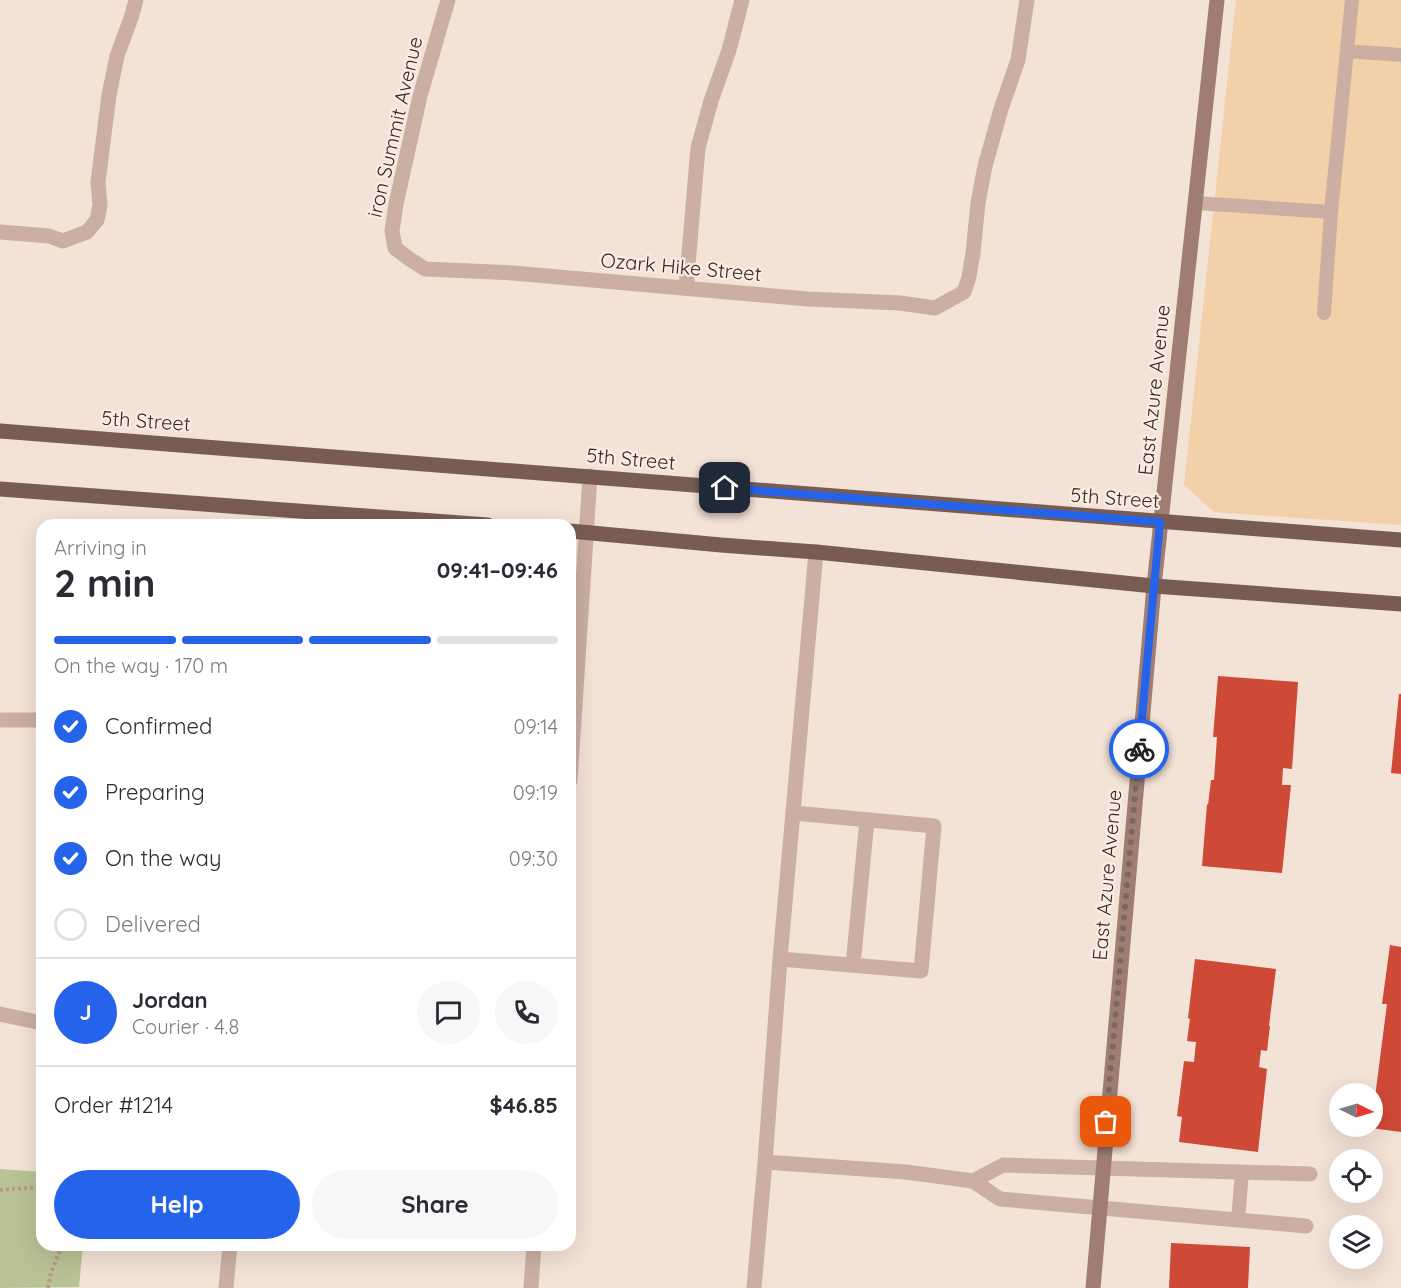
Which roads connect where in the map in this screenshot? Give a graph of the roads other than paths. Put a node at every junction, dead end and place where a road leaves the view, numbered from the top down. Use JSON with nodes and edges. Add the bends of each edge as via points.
{"nodes":[{"id":1,"x":136,"y":0,"type":"edge"},
{"id":2,"x":448,"y":0,"type":"edge"},
{"id":3,"x":742,"y":0,"type":"edge"},
{"id":4,"x":1027,"y":0,"type":"edge"},
{"id":5,"x":1217,"y":0,"type":"edge"},
{"id":6,"x":1352,"y":0,"type":"edge"},
{"id":7,"x":1347,"y":51,"type":"junction"},
{"id":8,"x":1401,"y":55,"type":"edge"},
{"id":9,"x":1195,"y":203,"type":"junction"},
{"id":10,"x":1331,"y":212,"type":"junction"},
{"id":11,"x":0,"y":232,"type":"edge"},
{"id":12,"x":408,"y":258,"type":"joint"},
{"id":13,"x":686,"y":288,"type":"junction"},
{"id":14,"x":1324,"y":313,"type":"dead end"},
{"id":15,"x":0,"y":431,"type":"edge"},
{"id":16,"x":590,"y":476,"type":"junction"},
{"id":17,"x":0,"y":489,"type":"edge"},
{"id":18,"x":407,"y":519,"type":"edge"},
{"id":19,"x":1160,"y":522,"type":"junction"},
{"id":20,"x":576,"y":531,"type":"edge"},
{"id":21,"x":587,"y":532,"type":"junction"},
{"id":22,"x":1401,"y":540,"type":"edge"},
{"id":23,"x":816,"y":552,"type":"junction"},
{"id":24,"x":1154,"y":586,"type":"junction"},
{"id":25,"x":1401,"y":604,"type":"edge"},
{"id":26,"x":576,"y":681,"type":"edge"},
{"id":27,"x":0,"y":720,"type":"edge"},
{"id":28,"x":36,"y":720,"type":"edge"},
{"id":29,"x":794,"y":813,"type":"junction"},
{"id":30,"x":867,"y":820,"type":"junction"},
{"id":31,"x":780,"y":959,"type":"junction"},
{"id":32,"x":853,"y":965,"type":"junction"},
{"id":33,"x":0,"y":1014,"type":"edge"},
{"id":34,"x":36,"y":1022,"type":"edge"},
{"id":35,"x":765,"y":1162,"type":"junction"},
{"id":36,"x":1102,"y":1168,"type":"junction"},
{"id":37,"x":1242,"y":1172,"type":"junction"},
{"id":38,"x":1310,"y":1174,"type":"dead end"},
{"id":39,"x":973,"y":1181,"type":"junction"},
{"id":40,"x":1100,"y":1208,"type":"junction"},
{"id":41,"x":1238,"y":1220,"type":"junction"},
{"id":42,"x":1306,"y":1226,"type":"dead end"},
{"id":43,"x":229,"y":1251,"type":"edge"},
{"id":44,"x":534,"y":1251,"type":"edge"},
{"id":45,"x":226,"y":1288,"type":"edge"},
{"id":46,"x":531,"y":1288,"type":"edge"},
{"id":47,"x":754,"y":1288,"type":"edge"},
{"id":48,"x":1093,"y":1288,"type":"edge"}],
"edges":[{"from":1,"to":11,"type":"street","via":[[109,95],[97,220],[87,232],[63,241]]},
{"from":2,"to":12,"type":"street","name":"iron Summit Avenue","via":[[420,96],[396,204],[392,231],[395,248]]},
{"from":3,"to":13,"type":"street","via":[[698,148]]},
{"from":4,"to":13,"type":"street","name":"Ozark Hike Street","via":[[1018,60],[985,166],[964,292],[935,308]]},
{"from":5,"to":9,"type":"street","name":"East Azure Avenue"},
{"from":6,"to":7,"type":"lane"},
{"from":7,"to":8,"type":"lane"},
{"from":7,"to":10,"type":"lane"},
{"from":9,"to":10,"type":"lane"},
{"from":9,"to":19,"type":"street","name":"East Azure Avenue"},
{"from":10,"to":14,"type":"lane"},
{"from":12,"to":13,"type":"street","name":"Ozark Hike Street","via":[[426,269]]},
{"from":15,"to":16,"type":"main road","name":"5th Street"},
{"from":16,"to":19,"type":"main road","name":"5th Street"},
{"from":16,"to":21,"type":"street"},
{"from":17,"to":18,"type":"main road"},
{"from":19,"to":22,"type":"main road","name":"5th Street"},
{"from":19,"to":24,"type":"street","name":"East Azure Avenue"},
{"from":20,"to":21,"type":"main road"},
{"from":21,"to":23,"type":"main road"},
{"from":21,"to":26,"type":"street"},
{"from":23,"to":24,"type":"main road"},
{"from":23,"to":29,"type":"street"},
{"from":24,"to":25,"type":"main road"},
{"from":24,"to":36,"type":"street","name":"East Azure Avenue"},
{"from":27,"to":28,"type":"street"},
{"from":29,"to":30,"type":"street"},
{"from":29,"to":31,"type":"street"},
{"from":30,"to":32,"type":"street"},
{"from":30,"to":32,"type":"street","via":[[934,826],[921,971]]},
{"from":31,"to":32,"type":"street"},
{"from":31,"to":35,"type":"street"},
{"from":33,"to":34,"type":"street"},
{"from":35,"to":39,"type":"street"},
{"from":35,"to":47,"type":"street"},
{"from":36,"to":37,"type":"street"},
{"from":36,"to":39,"type":"street","via":[[1003,1165]]},
{"from":36,"to":40,"type":"street","name":"East Azure Avenue"},
{"from":37,"to":38,"type":"street"},
{"from":37,"to":41,"type":"lane"},
{"from":39,"to":40,"type":"street","via":[[1000,1199]]},
{"from":40,"to":41,"type":"street"},
{"from":40,"to":48,"type":"street","name":"East Azure Avenue"},
{"from":41,"to":42,"type":"street"},
{"from":43,"to":45,"type":"street"},
{"from":44,"to":46,"type":"street"}]}
